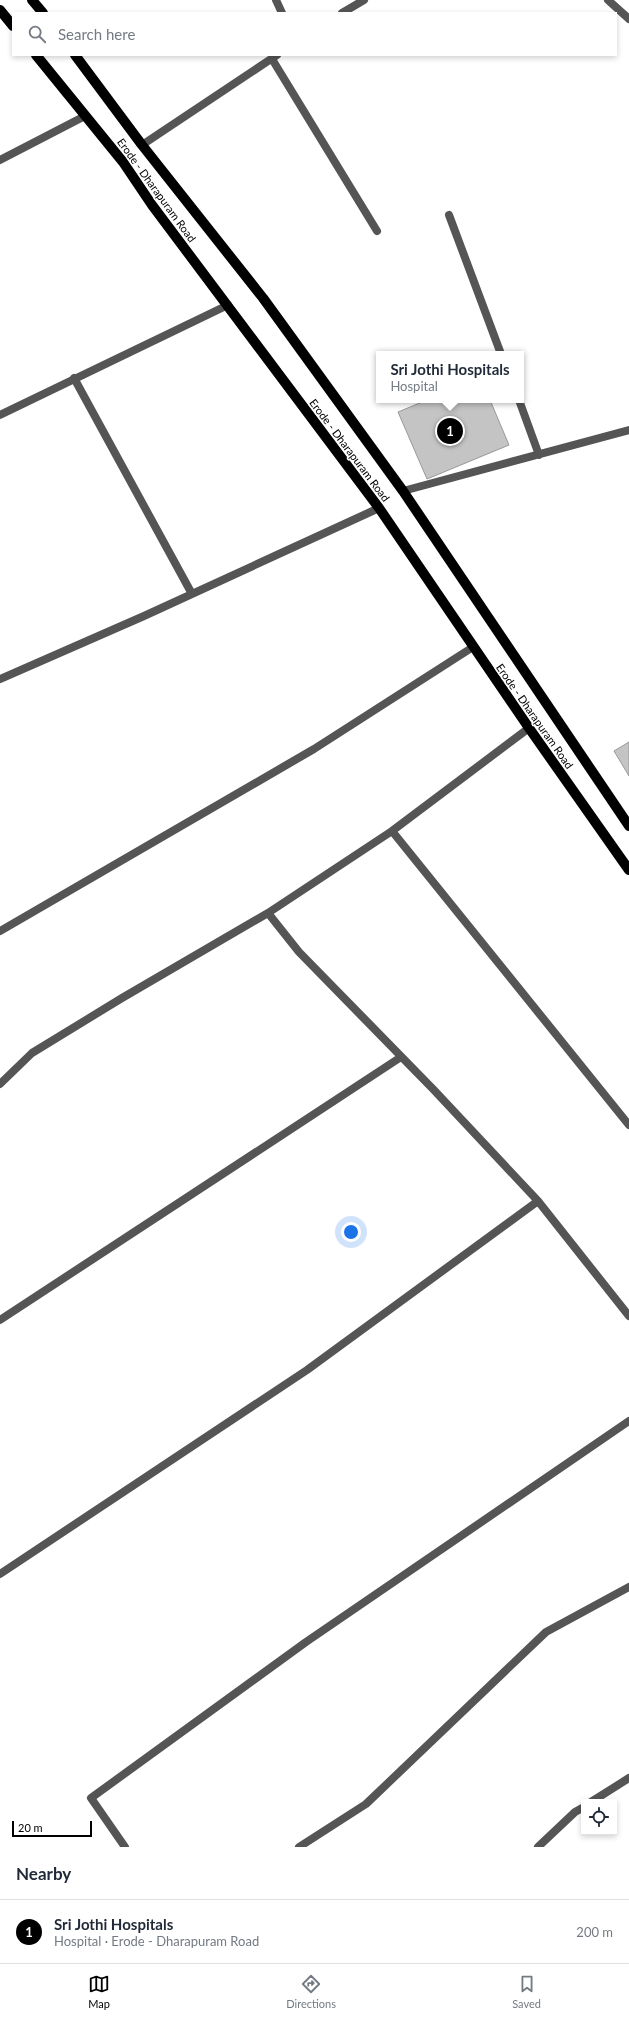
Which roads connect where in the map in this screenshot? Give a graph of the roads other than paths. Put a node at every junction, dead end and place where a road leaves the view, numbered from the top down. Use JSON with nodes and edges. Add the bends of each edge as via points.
{"nodes":[{"id":1,"x":32,"y":0,"type":"edge"},
{"id":2,"x":276,"y":0,"type":"edge"},
{"id":3,"x":364,"y":0,"type":"edge"},
{"id":4,"x":608,"y":0,"type":"edge"},
{"id":5,"x":0,"y":10,"type":"edge"},
{"id":6,"x":41,"y":12,"type":"edge"},
{"id":7,"x":282,"y":12,"type":"edge"},
{"id":8,"x":344,"y":12,"type":"edge"},
{"id":9,"x":629,"y":19,"type":"edge"},
{"id":10,"x":12,"y":25,"type":"edge"},
{"id":11,"x":37,"y":56,"type":"edge"},
{"id":12,"x":76,"y":56,"type":"edge"},
{"id":13,"x":275,"y":57,"type":"edge"},
{"id":14,"x":85,"y":116,"type":"junction"},
{"id":15,"x":142,"y":145,"type":"junction"},
{"id":16,"x":0,"y":160,"type":"edge"},
{"id":17,"x":449,"y":215,"type":"dead end"},
{"id":18,"x":377,"y":231,"type":"dead end"},
{"id":19,"x":228,"y":305,"type":"junction"},
{"id":20,"x":500,"y":351,"type":"edge"},
{"id":21,"x":74,"y":378,"type":"junction"},
{"id":22,"x":520,"y":403,"type":"edge"},
{"id":23,"x":0,"y":415,"type":"edge"},
{"id":24,"x":629,"y":430,"type":"edge"},
{"id":25,"x":539,"y":455,"type":"junction"},
{"id":26,"x":403,"y":491,"type":"junction"},
{"id":27,"x":379,"y":508,"type":"junction"},
{"id":28,"x":192,"y":594,"type":"junction"},
{"id":29,"x":473,"y":647,"type":"junction"},
{"id":30,"x":0,"y":679,"type":"edge"},
{"id":31,"x":529,"y":728,"type":"junction"},
{"id":32,"x":629,"y":826,"type":"edge"},
{"id":33,"x":392,"y":831,"type":"junction"},
{"id":34,"x":629,"y":870,"type":"edge"},
{"id":35,"x":268,"y":914,"type":"junction"},
{"id":36,"x":0,"y":931,"type":"edge"},
{"id":37,"x":401,"y":1057,"type":"junction"},
{"id":38,"x":0,"y":1084,"type":"edge"},
{"id":39,"x":629,"y":1125,"type":"edge"},
{"id":40,"x":538,"y":1201,"type":"junction"},
{"id":41,"x":629,"y":1316,"type":"edge"},
{"id":42,"x":0,"y":1320,"type":"edge"},
{"id":43,"x":629,"y":1421,"type":"edge"},
{"id":44,"x":0,"y":1574,"type":"edge"},
{"id":45,"x":629,"y":1587,"type":"edge"},
{"id":46,"x":629,"y":1778,"type":"edge"},
{"id":47,"x":596,"y":1799,"type":"edge"},
{"id":48,"x":581,"y":1809,"type":"edge"},
{"id":49,"x":125,"y":1847,"type":"edge"},
{"id":50,"x":299,"y":1847,"type":"edge"},
{"id":51,"x":538,"y":1847,"type":"edge"}],
"edges":[{"from":1,"to":6,"type":"main road"},
{"from":2,"to":7,"type":"street"},
{"from":3,"to":8,"type":"street"},
{"from":4,"to":9,"type":"street"},
{"from":5,"to":10,"type":"main road"},
{"from":11,"to":14,"type":"main road","name":"Erode - Dharapuram Road"},
{"from":12,"to":15,"type":"main road","name":"Erode - Dharapuram Road"},
{"from":13,"to":15,"type":"street"},
{"from":13,"to":18,"type":"street"},
{"from":14,"to":16,"type":"street"},
{"from":14,"to":19,"type":"main road","name":"Erode - Dharapuram Road","via":[[123,162],[152,205]]},
{"from":15,"to":26,"type":"main road","name":"Erode - Dharapuram Road","via":[[263,298]]},
{"from":17,"to":20,"type":"street"},
{"from":19,"to":21,"type":"street"},
{"from":19,"to":27,"type":"main road","name":"Erode - Dharapuram Road"},
{"from":21,"to":23,"type":"street"},
{"from":21,"to":28,"type":"street"},
{"from":22,"to":25,"type":"street"},
{"from":24,"to":25,"type":"street"},
{"from":25,"to":26,"type":"street"},
{"from":26,"to":32,"type":"main road","name":"Erode - Dharapuram Road"},
{"from":27,"to":28,"type":"street"},
{"from":27,"to":29,"type":"main road","name":"Erode - Dharapuram Road"},
{"from":28,"to":30,"type":"street"},
{"from":29,"to":31,"type":"main road","name":"Erode - Dharapuram Road"},
{"from":29,"to":36,"type":"street","via":[[314,749]]},
{"from":31,"to":33,"type":"street"},
{"from":31,"to":34,"type":"main road","name":"Erode - Dharapuram Road"},
{"from":33,"to":35,"type":"street"},
{"from":33,"to":39,"type":"street"},
{"from":35,"to":37,"type":"street","via":[[299,952]]},
{"from":35,"to":38,"type":"street","via":[[32,1053]]},
{"from":37,"to":40,"type":"street"},
{"from":37,"to":42,"type":"street"},
{"from":40,"to":41,"type":"street"},
{"from":40,"to":44,"type":"street","via":[[307,1370]]},
{"from":43,"to":49,"type":"street","via":[[306,1642],[91,1798]]},
{"from":45,"to":50,"type":"street","via":[[546,1632],[366,1804]]},
{"from":46,"to":47,"type":"street"},
{"from":48,"to":51,"type":"street"}]}
